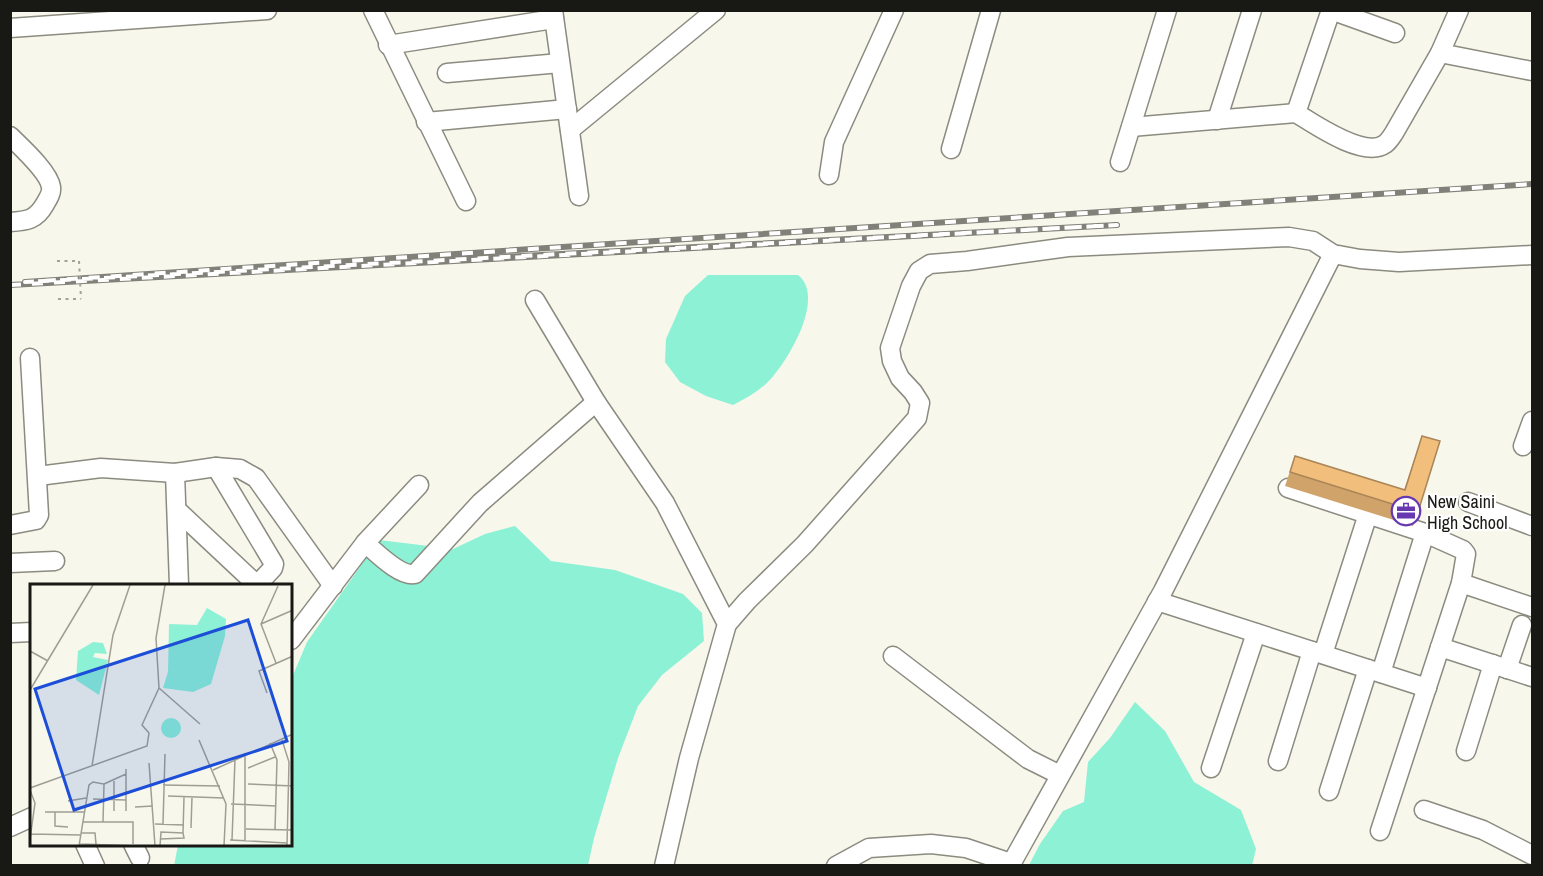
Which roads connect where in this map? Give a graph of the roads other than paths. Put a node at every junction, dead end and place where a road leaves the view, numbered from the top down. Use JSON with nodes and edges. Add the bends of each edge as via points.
{"nodes":[{"id":1,"x":267,"y":10,"type":"edge"},
{"id":2,"x":373,"y":10,"type":"edge"},
{"id":3,"x":894,"y":10,"type":"edge"},
{"id":4,"x":991,"y":10,"type":"edge"},
{"id":5,"x":1167,"y":10,"type":"edge"},
{"id":6,"x":1252,"y":10,"type":"edge"},
{"id":7,"x":1459,"y":10,"type":"edge"},
{"id":8,"x":1331,"y":11,"type":"edge"},
{"id":9,"x":30,"y":13,"type":"edge"},
{"id":10,"x":113,"y":14,"type":"edge"},
{"id":11,"x":705,"y":14,"type":"edge"},
{"id":12,"x":10,"y":16,"type":"edge"},
{"id":13,"x":558,"y":16,"type":"edge"},
{"id":14,"x":10,"y":28,"type":"edge"},
{"id":15,"x":1395,"y":33,"type":"dead end"},
{"id":16,"x":388,"y":45,"type":"junction"},
{"id":17,"x":1440,"y":53,"type":"junction"},
{"id":18,"x":560,"y":63,"type":"junction"},
{"id":19,"x":1533,"y":70,"type":"edge"},
{"id":20,"x":447,"y":73,"type":"dead end"},
{"id":21,"x":567,"y":109,"type":"junction"},
{"id":22,"x":1296,"y":113,"type":"junction"},
{"id":23,"x":1217,"y":120,"type":"junction"},
{"id":24,"x":426,"y":122,"type":"junction"},
{"id":25,"x":1131,"y":127,"type":"junction"},
{"id":26,"x":570,"y":130,"type":"junction"},
{"id":27,"x":10,"y":136,"type":"edge"},
{"id":28,"x":951,"y":149,"type":"dead end"},
{"id":29,"x":1120,"y":162,"type":"dead end"},
{"id":30,"x":829,"y":176,"type":"dead end"},
{"id":31,"x":579,"y":196,"type":"dead end"},
{"id":32,"x":466,"y":201,"type":"dead end"},
{"id":33,"x":10,"y":222,"type":"edge"},
{"id":34,"x":1333,"y":254,"type":"junction"},
{"id":35,"x":1533,"y":255,"type":"edge"},
{"id":36,"x":535,"y":300,"type":"dead end"},
{"id":37,"x":30,"y":358,"type":"dead end"},
{"id":38,"x":596,"y":402,"type":"junction"},
{"id":39,"x":1533,"y":421,"type":"edge"},
{"id":40,"x":1523,"y":446,"type":"dead end"},
{"id":41,"x":216,"y":467,"type":"junction"},
{"id":42,"x":175,"y":473,"type":"junction"},
{"id":43,"x":38,"y":476,"type":"junction"},
{"id":44,"x":419,"y":485,"type":"dead end"},
{"id":45,"x":1288,"y":488,"type":"dead end"},
{"id":46,"x":1468,"y":502,"type":"dead end"},
{"id":47,"x":177,"y":510,"type":"junction"},
{"id":48,"x":1368,"y":514,"type":"junction"},
{"id":49,"x":10,"y":525,"type":"edge"},
{"id":50,"x":1533,"y":526,"type":"edge"},
{"id":51,"x":1425,"y":533,"type":"junction"},
{"id":52,"x":365,"y":543,"type":"junction"},
{"id":53,"x":55,"y":561,"type":"dead end"},
{"id":54,"x":10,"y":563,"type":"edge"},
{"id":55,"x":1461,"y":583,"type":"junction"},
{"id":56,"x":179,"y":584,"type":"edge"},
{"id":57,"x":256,"y":584,"type":"edge"},
{"id":58,"x":258,"y":584,"type":"edge"},
{"id":59,"x":333,"y":586,"type":"junction"},
{"id":60,"x":1157,"y":601,"type":"junction"},
{"id":61,"x":1533,"y":607,"type":"edge"},
{"id":62,"x":728,"y":624,"type":"junction"},
{"id":63,"x":1522,"y":624,"type":"dead end"},
{"id":64,"x":30,"y":632,"type":"edge"},
{"id":65,"x":10,"y":633,"type":"edge"},
{"id":66,"x":1256,"y":633,"type":"junction"},
{"id":67,"x":292,"y":639,"type":"edge"},
{"id":68,"x":1440,"y":647,"type":"junction"},
{"id":69,"x":1317,"y":652,"type":"junction"},
{"id":70,"x":893,"y":656,"type":"dead end"},
{"id":71,"x":1500,"y":666,"type":"junction"},
{"id":72,"x":1375,"y":671,"type":"junction"},
{"id":73,"x":1532,"y":677,"type":"edge"},
{"id":74,"x":1426,"y":688,"type":"junction"},
{"id":75,"x":1466,"y":751,"type":"dead end"},
{"id":76,"x":1278,"y":761,"type":"dead end"},
{"id":77,"x":1211,"y":768,"type":"dead end"},
{"id":78,"x":1060,"y":775,"type":"junction"},
{"id":79,"x":1329,"y":791,"type":"dead end"},
{"id":80,"x":1424,"y":810,"type":"dead end"},
{"id":81,"x":30,"y":818,"type":"edge"},
{"id":82,"x":10,"y":827,"type":"edge"},
{"id":83,"x":1380,"y":831,"type":"dead end"},
{"id":84,"x":86,"y":846,"type":"edge"},
{"id":85,"x":1533,"y":855,"type":"edge"},
{"id":86,"x":1010,"y":864,"type":"edge"},
{"id":87,"x":95,"y":866,"type":"edge"},
{"id":88,"x":664,"y":866,"type":"edge"},
{"id":89,"x":836,"y":866,"type":"edge"}],
"edges":[{"from":1,"to":10,"type":"street"},
{"from":2,"to":16,"type":"street"},
{"from":3,"to":30,"type":"street","via":[[834,142]]},
{"from":4,"to":28,"type":"street"},
{"from":5,"to":25,"type":"street"},
{"from":6,"to":23,"type":"street"},
{"from":7,"to":17,"type":"street"},
{"from":8,"to":15,"type":"street"},
{"from":8,"to":22,"type":"street"},
{"from":9,"to":10,"type":"street"},
{"from":9,"to":12,"type":"street"},
{"from":10,"to":14,"type":"street"},
{"from":11,"to":26,"type":"street"},
{"from":13,"to":16,"type":"street"},
{"from":13,"to":18,"type":"street"},
{"from":16,"to":24,"type":"street"},
{"from":17,"to":19,"type":"street"},
{"from":17,"to":22,"type":"street","via":[[1394,133],[1378,147],[1361,146],[1333,136]]},
{"from":18,"to":20,"type":"street"},
{"from":18,"to":21,"type":"street"},
{"from":21,"to":24,"type":"street"},
{"from":21,"to":26,"type":"street"},
{"from":22,"to":23,"type":"street"},
{"from":23,"to":25,"type":"street"},
{"from":24,"to":32,"type":"street"},
{"from":25,"to":29,"type":"street"},
{"from":26,"to":31,"type":"street"},
{"from":27,"to":33,"type":"street","via":[[51,186],[42,210],[30,221]]},
{"from":34,"to":35,"type":"street","via":[[1399,262]]},
{"from":34,"to":60,"type":"street"},
{"from":34,"to":62,"type":"street","via":[[1313,241],[1289,237],[1068,247],[930,264],[919,271],[911,286],[890,348],[900,378],[920,404],[917,418]]},
{"from":36,"to":38,"type":"street"},
{"from":37,"to":43,"type":"street"},
{"from":38,"to":52,"type":"street","via":[[480,502],[415,574],[409,576],[399,571]]},
{"from":38,"to":62,"type":"street","via":[[665,503]]},
{"from":39,"to":40,"type":"street"},
{"from":41,"to":42,"type":"street"},
{"from":41,"to":58,"type":"street","via":[[274,564]]},
{"from":41,"to":59,"type":"street","via":[[240,470],[256,478]]},
{"from":42,"to":43,"type":"street","via":[[101,468]]},
{"from":42,"to":47,"type":"street"},
{"from":43,"to":49,"type":"street","via":[[39,515],[36,520]]},
{"from":44,"to":52,"type":"street"},
{"from":45,"to":48,"type":"street"},
{"from":46,"to":50,"type":"street"},
{"from":47,"to":56,"type":"street"},
{"from":47,"to":57,"type":"street"},
{"from":48,"to":51,"type":"street"},
{"from":48,"to":69,"type":"street"},
{"from":51,"to":55,"type":"street","via":[[1466,554]]},
{"from":51,"to":72,"type":"street"},
{"from":52,"to":59,"type":"street"},
{"from":53,"to":54,"type":"street"},
{"from":55,"to":61,"type":"street"},
{"from":55,"to":68,"type":"street"},
{"from":59,"to":67,"type":"street"},
{"from":60,"to":66,"type":"street"},
{"from":60,"to":78,"type":"street"},
{"from":62,"to":88,"type":"street","via":[[689,758]]},
{"from":63,"to":71,"type":"street"},
{"from":64,"to":65,"type":"street"},
{"from":66,"to":69,"type":"street"},
{"from":66,"to":77,"type":"street"},
{"from":68,"to":71,"type":"street"},
{"from":68,"to":74,"type":"street"},
{"from":69,"to":72,"type":"street"},
{"from":69,"to":76,"type":"street"},
{"from":70,"to":78,"type":"street","via":[[1028,759]]},
{"from":71,"to":73,"type":"street"},
{"from":71,"to":75,"type":"street"},
{"from":72,"to":74,"type":"street"},
{"from":72,"to":79,"type":"street"},
{"from":74,"to":83,"type":"street"},
{"from":78,"to":86,"type":"street"},
{"from":80,"to":85,"type":"street","via":[[1483,830]]},
{"from":81,"to":82,"type":"street"},
{"from":84,"to":87,"type":"street"},
{"from":86,"to":89,"type":"street","via":[[966,848],[931,844],[869,848]]}]}
